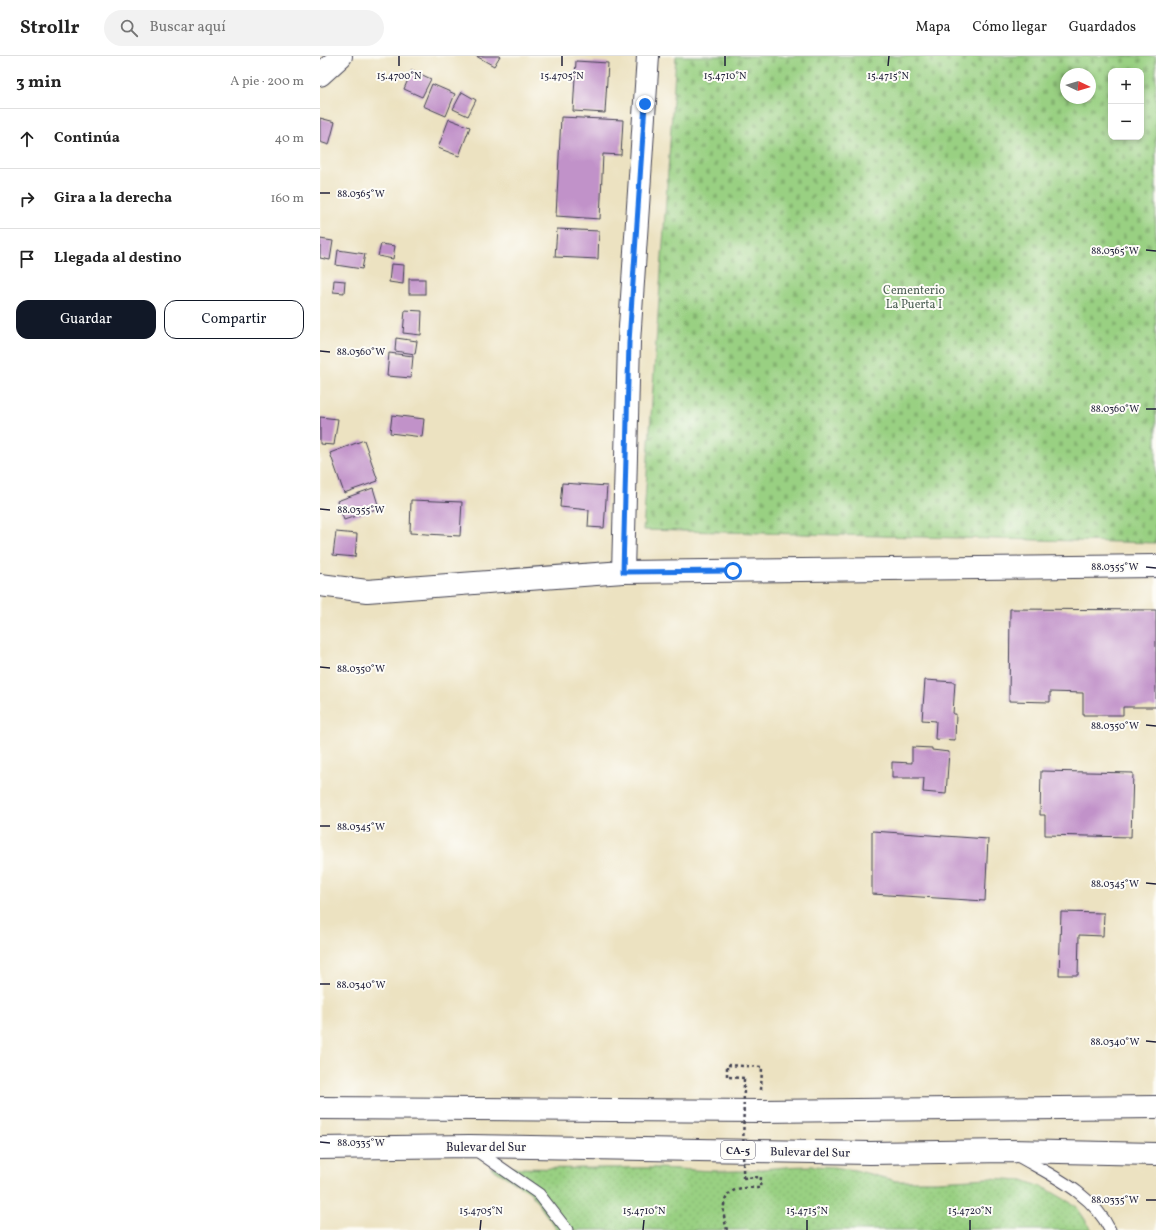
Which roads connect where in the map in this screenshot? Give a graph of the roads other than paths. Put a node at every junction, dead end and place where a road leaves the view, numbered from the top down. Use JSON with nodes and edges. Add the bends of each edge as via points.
{"nodes":[{"id":1,"x":341,"y":56,"type":"edge"},
{"id":2,"x":648,"y":56,"type":"edge"},
{"id":3,"x":320,"y":75,"type":"edge"},
{"id":4,"x":1156,"y":566,"type":"edge"},
{"id":5,"x":623,"y":572,"type":"junction"},
{"id":6,"x":320,"y":585,"type":"edge"},
{"id":7,"x":1156,"y":1106,"type":"edge"},
{"id":8,"x":320,"y":1108,"type":"edge"},
{"id":9,"x":470,"y":1146,"type":"junction"},
{"id":10,"x":320,"y":1148,"type":"edge"},
{"id":11,"x":1008,"y":1151,"type":"junction"},
{"id":12,"x":1156,"y":1154,"type":"edge"},
{"id":13,"x":567,"y":1230,"type":"edge"},
{"id":14,"x":1110,"y":1230,"type":"edge"}],
"edges":[{"from":1,"to":3,"type":"main road"},
{"from":2,"to":5,"type":"main road","via":[[629,342]]},
{"from":4,"to":5,"type":"main road"},
{"from":5,"to":6,"type":"main road","via":[[367,591]]},
{"from":7,"to":8,"type":"main road","via":[[792,1111]]},
{"from":9,"to":10,"type":"main road","name":"Bulevar del Sur","number":"CA-5"},
{"from":9,"to":11,"type":"main road","name":"Bulevar del Sur","number":"CA-5","via":[[870,1153]]},
{"from":9,"to":13,"type":"lane","via":[[539,1194]]},
{"from":11,"to":12,"type":"main road","name":"Bulevar del Sur","number":"CA-5"},
{"from":11,"to":14,"type":"lane","via":[[1072,1187],[1096,1207]]}]}
